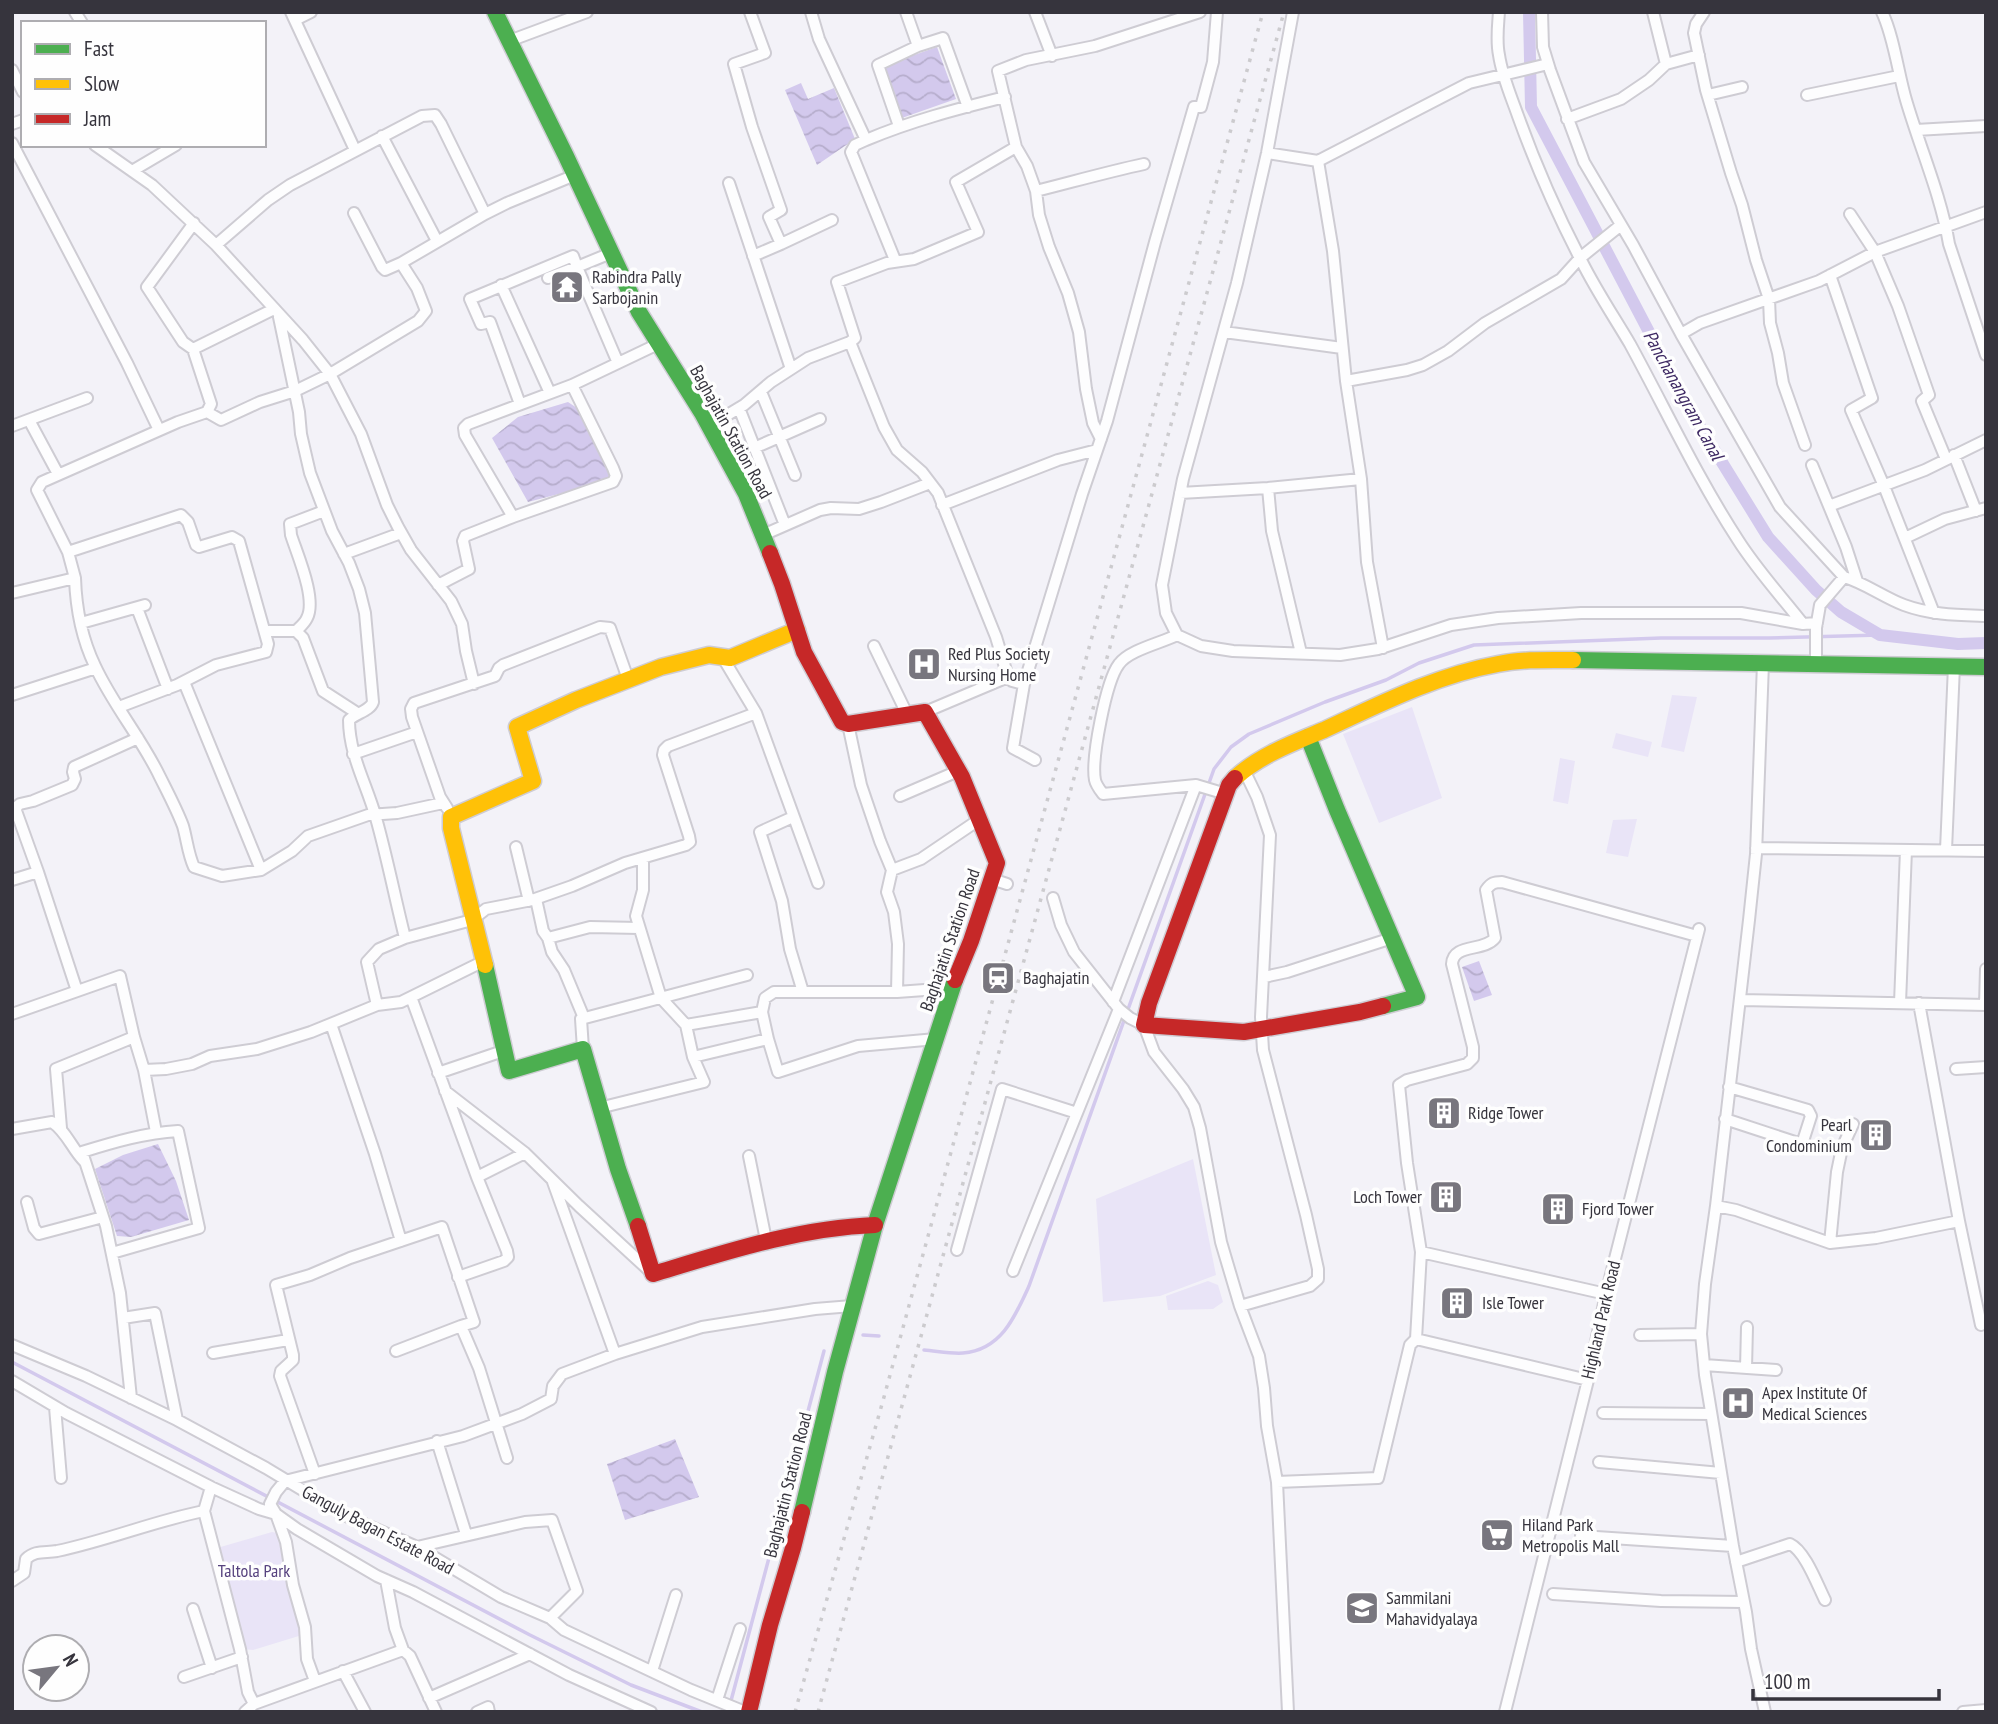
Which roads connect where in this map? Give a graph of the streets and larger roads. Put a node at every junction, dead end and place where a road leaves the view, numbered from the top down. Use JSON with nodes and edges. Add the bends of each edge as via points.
{"nodes":[{"id":1,"x":311,"y":12,"type":"edge"},
{"id":2,"x":495,"y":12,"type":"edge"},
{"id":3,"x":587,"y":12,"type":"edge"},
{"id":4,"x":750,"y":12,"type":"edge"},
{"id":5,"x":811,"y":12,"type":"edge"},
{"id":6,"x":906,"y":12,"type":"edge"},
{"id":7,"x":1035,"y":12,"type":"edge"},
{"id":8,"x":1200,"y":12,"type":"edge"},
{"id":9,"x":1217,"y":12,"type":"edge"},
{"id":10,"x":1293,"y":12,"type":"edge"},
{"id":11,"x":1499,"y":12,"type":"edge"},
{"id":12,"x":1542,"y":12,"type":"edge"},
{"id":13,"x":1653,"y":12,"type":"edge"},
{"id":14,"x":1704,"y":12,"type":"edge"},
{"id":15,"x":1882,"y":12,"type":"edge"},
{"id":16,"x":293,"y":16,"type":"edge"},
{"id":17,"x":568,"y":16,"type":"edge"},
{"id":18,"x":509,"y":41,"type":"junction"},
{"id":19,"x":918,"y":46,"type":"junction"},
{"id":20,"x":1699,"y":55,"type":"junction"},
{"id":21,"x":1052,"y":56,"type":"junction"},
{"id":22,"x":1548,"y":64,"type":"junction"},
{"id":23,"x":1666,"y":64,"type":"junction"},
{"id":24,"x":12,"y":71,"type":"edge"},
{"id":25,"x":1509,"y":73,"type":"junction"},
{"id":26,"x":1899,"y":76,"type":"junction"},
{"id":27,"x":1742,"y":87,"type":"dead end"},
{"id":28,"x":21,"y":88,"type":"edge"},
{"id":29,"x":1708,"y":95,"type":"junction"},
{"id":30,"x":1807,"y":95,"type":"dead end"},
{"id":31,"x":1005,"y":97,"type":"junction"},
{"id":32,"x":968,"y":107,"type":"junction"},
{"id":33,"x":1567,"y":119,"type":"junction"},
{"id":34,"x":899,"y":126,"type":"junction"},
{"id":35,"x":1986,"y":126,"type":"edge"},
{"id":36,"x":1916,"y":130,"type":"junction"},
{"id":37,"x":382,"y":136,"type":"junction"},
{"id":38,"x":866,"y":141,"type":"junction"},
{"id":39,"x":12,"y":143,"type":"edge"},
{"id":40,"x":99,"y":147,"type":"edge"},
{"id":41,"x":172,"y":147,"type":"edge"},
{"id":42,"x":1016,"y":147,"type":"junction"},
{"id":43,"x":355,"y":150,"type":"junction"},
{"id":44,"x":1267,"y":153,"type":"junction"},
{"id":45,"x":1318,"y":162,"type":"junction"},
{"id":46,"x":1144,"y":164,"type":"dead end"},
{"id":47,"x":132,"y":170,"type":"junction"},
{"id":48,"x":575,"y":175,"type":"junction"},
{"id":49,"x":729,"y":183,"type":"dead end"},
{"id":50,"x":1036,"y":191,"type":"junction"},
{"id":51,"x":1986,"y":212,"type":"edge"},
{"id":52,"x":355,"y":213,"type":"dead end"},
{"id":53,"x":485,"y":214,"type":"junction"},
{"id":54,"x":1850,"y":214,"type":"dead end"},
{"id":55,"x":832,"y":220,"type":"dead end"},
{"id":56,"x":194,"y":223,"type":"junction"},
{"id":57,"x":1621,"y":225,"type":"junction"},
{"id":58,"x":1946,"y":225,"type":"junction"},
{"id":59,"x":438,"y":241,"type":"junction"},
{"id":60,"x":216,"y":244,"type":"junction"},
{"id":61,"x":781,"y":244,"type":"junction"},
{"id":62,"x":1875,"y":252,"type":"junction"},
{"id":63,"x":611,"y":253,"type":"junction"},
{"id":64,"x":753,"y":256,"type":"junction"},
{"id":65,"x":1580,"y":258,"type":"junction"},
{"id":66,"x":895,"y":260,"type":"junction"},
{"id":67,"x":401,"y":263,"type":"junction"},
{"id":68,"x":577,"y":267,"type":"junction"},
{"id":69,"x":1830,"y":275,"type":"junction"},
{"id":70,"x":548,"y":278,"type":"dead end"},
{"id":71,"x":500,"y":285,"type":"junction"},
{"id":72,"x":1769,"y":299,"type":"junction"},
{"id":73,"x":276,"y":311,"type":"junction"},
{"id":74,"x":1224,"y":332,"type":"junction"},
{"id":75,"x":1681,"y":334,"type":"junction"},
{"id":76,"x":850,"y":342,"type":"junction"},
{"id":77,"x":658,"y":344,"type":"junction"},
{"id":78,"x":1342,"y":348,"type":"junction"},
{"id":79,"x":193,"y":349,"type":"junction"},
{"id":80,"x":1986,"y":355,"type":"edge"},
{"id":81,"x":618,"y":363,"type":"junction"},
{"id":82,"x":791,"y":369,"type":"junction"},
{"id":83,"x":330,"y":374,"type":"junction"},
{"id":84,"x":1346,"y":381,"type":"junction"},
{"id":85,"x":572,"y":385,"type":"junction"},
{"id":86,"x":295,"y":391,"type":"junction"},
{"id":87,"x":761,"y":392,"type":"junction"},
{"id":88,"x":550,"y":393,"type":"junction"},
{"id":89,"x":87,"y":398,"type":"dead end"},
{"id":90,"x":520,"y":404,"type":"junction"},
{"id":91,"x":739,"y":408,"type":"junction"},
{"id":92,"x":207,"y":412,"type":"junction"},
{"id":93,"x":820,"y":419,"type":"dead end"},
{"id":94,"x":29,"y":420,"type":"junction"},
{"id":95,"x":12,"y":426,"type":"edge"},
{"id":96,"x":709,"y":426,"type":"junction"},
{"id":97,"x":159,"y":430,"type":"junction"},
{"id":98,"x":779,"y":436,"type":"junction"},
{"id":99,"x":1101,"y":439,"type":"junction"},
{"id":100,"x":1986,"y":440,"type":"edge"},
{"id":101,"x":1805,"y":445,"type":"dead end"},
{"id":102,"x":754,"y":448,"type":"junction"},
{"id":103,"x":1097,"y":450,"type":"junction"},
{"id":104,"x":1950,"y":457,"type":"junction"},
{"id":105,"x":1812,"y":465,"type":"dead end"},
{"id":106,"x":58,"y":474,"type":"junction"},
{"id":107,"x":795,"y":475,"type":"dead end"},
{"id":108,"x":1361,"y":479,"type":"junction"},
{"id":109,"x":930,"y":483,"type":"junction"},
{"id":110,"x":1884,"y":486,"type":"junction"},
{"id":111,"x":1268,"y":488,"type":"junction"},
{"id":112,"x":1180,"y":493,"type":"junction"},
{"id":113,"x":942,"y":505,"type":"junction"},
{"id":114,"x":1829,"y":506,"type":"junction"},
{"id":115,"x":1981,"y":509,"type":"edge"},
{"id":116,"x":324,"y":511,"type":"junction"},
{"id":117,"x":513,"y":517,"type":"junction"},
{"id":118,"x":785,"y":525,"type":"junction"},
{"id":119,"x":401,"y":533,"type":"junction"},
{"id":120,"x":763,"y":535,"type":"junction"},
{"id":121,"x":1905,"y":538,"type":"junction"},
{"id":122,"x":68,"y":552,"type":"junction"},
{"id":123,"x":344,"y":554,"type":"junction"},
{"id":124,"x":75,"y":578,"type":"junction"},
{"id":125,"x":1857,"y":581,"type":"junction"},
{"id":126,"x":1841,"y":582,"type":"junction"},
{"id":127,"x":438,"y":585,"type":"junction"},
{"id":128,"x":12,"y":593,"type":"edge"},
{"id":129,"x":1934,"y":613,"type":"junction"},
{"id":130,"x":1986,"y":616,"type":"edge"},
{"id":131,"x":81,"y":624,"type":"junction"},
{"id":132,"x":1803,"y":624,"type":"junction"},
{"id":133,"x":1816,"y":626,"type":"junction"},
{"id":134,"x":265,"y":631,"type":"junction"},
{"id":135,"x":296,"y":631,"type":"junction"},
{"id":136,"x":797,"y":631,"type":"junction"},
{"id":137,"x":1172,"y":638,"type":"junction"},
{"id":138,"x":874,"y":646,"type":"dead end"},
{"id":139,"x":1383,"y":648,"type":"junction"},
{"id":140,"x":1301,"y":653,"type":"junction"},
{"id":141,"x":1815,"y":657,"type":"junction"},
{"id":142,"x":723,"y":659,"type":"junction"},
{"id":143,"x":1763,"y":663,"type":"junction"},
{"id":144,"x":1954,"y":666,"type":"junction"},
{"id":145,"x":96,"y":667,"type":"junction"},
{"id":146,"x":1986,"y":667,"type":"edge"},
{"id":147,"x":1008,"y":677,"type":"junction"},
{"id":148,"x":628,"y":679,"type":"junction"},
{"id":149,"x":184,"y":682,"type":"junction"},
{"id":150,"x":474,"y":684,"type":"junction"},
{"id":151,"x":1024,"y":684,"type":"junction"},
{"id":152,"x":168,"y":689,"type":"junction"},
{"id":153,"x":12,"y":695,"type":"edge"},
{"id":154,"x":119,"y":707,"type":"junction"},
{"id":155,"x":925,"y":712,"type":"junction"},
{"id":156,"x":357,"y":713,"type":"junction"},
{"id":157,"x":756,"y":713,"type":"junction"},
{"id":158,"x":907,"y":714,"type":"junction"},
{"id":159,"x":848,"y":724,"type":"junction"},
{"id":160,"x":417,"y":732,"type":"junction"},
{"id":161,"x":1308,"y":737,"type":"junction"},
{"id":162,"x":138,"y":738,"type":"junction"},
{"id":163,"x":353,"y":754,"type":"junction"},
{"id":164,"x":1035,"y":760,"type":"dead end"},
{"id":165,"x":1244,"y":770,"type":"junction"},
{"id":166,"x":958,"y":771,"type":"junction"},
{"id":167,"x":1196,"y":785,"type":"junction"},
{"id":168,"x":1222,"y":793,"type":"junction"},
{"id":169,"x":900,"y":796,"type":"dead end"},
{"id":170,"x":447,"y":810,"type":"junction"},
{"id":171,"x":375,"y":814,"type":"junction"},
{"id":172,"x":793,"y":817,"type":"junction"},
{"id":173,"x":980,"y":819,"type":"junction"},
{"id":174,"x":516,"y":846,"type":"dead end"},
{"id":175,"x":1756,"y":848,"type":"junction"},
{"id":176,"x":1906,"y":850,"type":"junction"},
{"id":177,"x":1946,"y":850,"type":"junction"},
{"id":178,"x":1986,"y":851,"type":"edge"},
{"id":179,"x":643,"y":858,"type":"junction"},
{"id":180,"x":261,"y":870,"type":"junction"},
{"id":181,"x":892,"y":870,"type":"junction"},
{"id":182,"x":38,"y":872,"type":"junction"},
{"id":183,"x":12,"y":880,"type":"edge"},
{"id":184,"x":818,"y":883,"type":"dead end"},
{"id":185,"x":1053,"y":898,"type":"dead end"},
{"id":186,"x":533,"y":900,"type":"junction"},
{"id":187,"x":472,"y":920,"type":"junction"},
{"id":188,"x":639,"y":928,"type":"junction"},
{"id":189,"x":405,"y":938,"type":"junction"},
{"id":190,"x":548,"y":938,"type":"junction"},
{"id":191,"x":1392,"y":938,"type":"junction"},
{"id":192,"x":484,"y":961,"type":"junction"},
{"id":193,"x":1986,"y":969,"type":"edge"},
{"id":194,"x":747,"y":975,"type":"dead end"},
{"id":195,"x":1264,"y":977,"type":"junction"},
{"id":196,"x":952,"y":988,"type":"junction"},
{"id":197,"x":77,"y":991,"type":"junction"},
{"id":198,"x":803,"y":992,"type":"junction"},
{"id":199,"x":897,"y":992,"type":"junction"},
{"id":200,"x":411,"y":998,"type":"junction"},
{"id":201,"x":661,"y":998,"type":"junction"},
{"id":202,"x":1740,"y":1000,"type":"junction"},
{"id":203,"x":1900,"y":1003,"type":"junction"},
{"id":204,"x":1919,"y":1003,"type":"junction"},
{"id":205,"x":1985,"y":1004,"type":"edge"},
{"id":206,"x":377,"y":1005,"type":"junction"},
{"id":207,"x":1116,"y":1006,"type":"junction"},
{"id":208,"x":762,"y":1013,"type":"junction"},
{"id":209,"x":12,"y":1014,"type":"edge"},
{"id":210,"x":584,"y":1018,"type":"junction"},
{"id":211,"x":1137,"y":1022,"type":"junction"},
{"id":212,"x":331,"y":1024,"type":"junction"},
{"id":213,"x":686,"y":1025,"type":"junction"},
{"id":214,"x":1262,"y":1030,"type":"junction"},
{"id":215,"x":134,"y":1037,"type":"junction"},
{"id":216,"x":768,"y":1039,"type":"junction"},
{"id":217,"x":936,"y":1039,"type":"junction"},
{"id":218,"x":583,"y":1049,"type":"junction"},
{"id":219,"x":503,"y":1051,"type":"junction"},
{"id":220,"x":693,"y":1057,"type":"junction"},
{"id":221,"x":1986,"y":1067,"type":"edge"},
{"id":222,"x":1956,"y":1069,"type":"dead end"},
{"id":223,"x":144,"y":1070,"type":"junction"},
{"id":224,"x":438,"y":1073,"type":"junction"},
{"id":225,"x":1729,"y":1087,"type":"junction"},
{"id":226,"x":444,"y":1091,"type":"junction"},
{"id":227,"x":600,"y":1108,"type":"junction"},
{"id":228,"x":1077,"y":1113,"type":"junction"},
{"id":229,"x":1726,"y":1119,"type":"junction"},
{"id":230,"x":1853,"y":1124,"type":"dead end"},
{"id":231,"x":61,"y":1128,"type":"junction"},
{"id":232,"x":12,"y":1129,"type":"edge"},
{"id":233,"x":156,"y":1132,"type":"junction"},
{"id":234,"x":525,"y":1153,"type":"junction"},
{"id":235,"x":749,"y":1156,"type":"dead end"},
{"id":236,"x":84,"y":1161,"type":"junction"},
{"id":237,"x":477,"y":1178,"type":"junction"},
{"id":238,"x":553,"y":1180,"type":"junction"},
{"id":239,"x":27,"y":1202,"type":"dead end"},
{"id":240,"x":1716,"y":1206,"type":"junction"},
{"id":241,"x":103,"y":1217,"type":"junction"},
{"id":242,"x":1959,"y":1221,"type":"junction"},
{"id":243,"x":875,"y":1225,"type":"junction"},
{"id":244,"x":766,"y":1240,"type":"junction"},
{"id":245,"x":401,"y":1241,"type":"junction"},
{"id":246,"x":1830,"y":1243,"type":"junction"},
{"id":247,"x":957,"y":1250,"type":"dead end"},
{"id":248,"x":1421,"y":1252,"type":"junction"},
{"id":249,"x":112,"y":1254,"type":"junction"},
{"id":250,"x":1013,"y":1271,"type":"dead end"},
{"id":251,"x":653,"y":1274,"type":"junction"},
{"id":252,"x":458,"y":1277,"type":"junction"},
{"id":253,"x":1606,"y":1294,"type":"junction"},
{"id":254,"x":852,"y":1306,"type":"junction"},
{"id":255,"x":1240,"y":1306,"type":"junction"},
{"id":256,"x":123,"y":1318,"type":"junction"},
{"id":257,"x":1981,"y":1325,"type":"dead end"},
{"id":258,"x":461,"y":1326,"type":"junction"},
{"id":259,"x":1747,"y":1327,"type":"dead end"},
{"id":260,"x":1701,"y":1334,"type":"junction"},
{"id":261,"x":1640,"y":1335,"type":"dead end"},
{"id":262,"x":1416,"y":1339,"type":"junction"},
{"id":263,"x":288,"y":1340,"type":"junction"},
{"id":264,"x":12,"y":1345,"type":"edge"},
{"id":265,"x":396,"y":1351,"type":"dead end"},
{"id":266,"x":213,"y":1353,"type":"dead end"},
{"id":267,"x":615,"y":1354,"type":"junction"},
{"id":268,"x":1704,"y":1365,"type":"junction"},
{"id":269,"x":1746,"y":1368,"type":"junction"},
{"id":270,"x":1776,"y":1370,"type":"dead end"},
{"id":271,"x":1588,"y":1380,"type":"junction"},
{"id":272,"x":12,"y":1381,"type":"edge"},
{"id":273,"x":131,"y":1398,"type":"junction"},
{"id":274,"x":55,"y":1407,"type":"junction"},
{"id":275,"x":1603,"y":1413,"type":"dead end"},
{"id":276,"x":1711,"y":1413,"type":"junction"},
{"id":277,"x":177,"y":1420,"type":"junction"},
{"id":278,"x":496,"y":1423,"type":"junction"},
{"id":279,"x":437,"y":1441,"type":"junction"},
{"id":280,"x":507,"y":1458,"type":"dead end"},
{"id":281,"x":1599,"y":1462,"type":"dead end"},
{"id":282,"x":1721,"y":1473,"type":"junction"},
{"id":283,"x":316,"y":1474,"type":"junction"},
{"id":284,"x":61,"y":1478,"type":"dead end"},
{"id":285,"x":285,"y":1481,"type":"junction"},
{"id":286,"x":1277,"y":1482,"type":"junction"},
{"id":287,"x":211,"y":1487,"type":"junction"},
{"id":288,"x":273,"y":1509,"type":"junction"},
{"id":289,"x":204,"y":1511,"type":"junction"},
{"id":290,"x":466,"y":1534,"type":"junction"},
{"id":291,"x":1581,"y":1536,"type":"dead end"},
{"id":292,"x":1733,"y":1546,"type":"junction"},
{"id":293,"x":417,"y":1547,"type":"junction"},
{"id":294,"x":1737,"y":1562,"type":"junction"},
{"id":295,"x":386,"y":1580,"type":"junction"},
{"id":296,"x":12,"y":1581,"type":"edge"},
{"id":297,"x":1553,"y":1594,"type":"dead end"},
{"id":298,"x":676,"y":1595,"type":"dead end"},
{"id":299,"x":1825,"y":1600,"type":"dead end"},
{"id":300,"x":1744,"y":1602,"type":"junction"},
{"id":301,"x":193,"y":1609,"type":"dead end"},
{"id":302,"x":550,"y":1618,"type":"junction"},
{"id":303,"x":740,"y":1629,"type":"dead end"},
{"id":304,"x":402,"y":1650,"type":"junction"},
{"id":305,"x":530,"y":1654,"type":"junction"},
{"id":306,"x":242,"y":1657,"type":"junction"},
{"id":307,"x":212,"y":1668,"type":"junction"},
{"id":308,"x":344,"y":1671,"type":"junction"},
{"id":309,"x":652,"y":1671,"type":"junction"},
{"id":310,"x":184,"y":1677,"type":"dead end"},
{"id":311,"x":315,"y":1681,"type":"junction"},
{"id":312,"x":429,"y":1698,"type":"junction"},
{"id":313,"x":720,"y":1702,"type":"junction"},
{"id":314,"x":249,"y":1708,"type":"edge"},
{"id":315,"x":743,"y":1710,"type":"edge"},
{"id":316,"x":1986,"y":1710,"type":"edge"},
{"id":317,"x":365,"y":1712,"type":"edge"},
{"id":318,"x":436,"y":1712,"type":"edge"},
{"id":319,"x":477,"y":1712,"type":"edge"},
{"id":320,"x":489,"y":1712,"type":"edge"},
{"id":321,"x":651,"y":1712,"type":"edge"},
{"id":322,"x":1288,"y":1712,"type":"edge"},
{"id":323,"x":1505,"y":1712,"type":"edge"},
{"id":324,"x":1765,"y":1712,"type":"edge"},
{"id":325,"x":1963,"y":1712,"type":"edge"}],
"edges":[{"from":1,"to":16,"type":"street"},
{"from":2,"to":18,"type":"street","name":"Baghajatin Station Road"},
{"from":3,"to":17,"type":"street"},
{"from":4,"to":61,"type":"street","via":[[765,53],[734,64],[782,210],[769,216]]},
{"from":5,"to":38,"type":"street"},
{"from":6,"to":19,"type":"street"},
{"from":7,"to":21,"type":"street"},
{"from":8,"to":21,"type":"street"},
{"from":9,"to":99,"type":"street","via":[[1213,62],[1201,107],[1194,107]]},
{"from":10,"to":44,"type":"street"},
{"from":11,"to":25,"type":"street","via":[[1498,52]]},
{"from":12,"to":22,"type":"street"},
{"from":13,"to":23,"type":"street"},
{"from":14,"to":20,"type":"street","via":[[1694,33]]},
{"from":15,"to":26,"type":"street"},
{"from":16,"to":43,"type":"street"},
{"from":17,"to":18,"type":"street"},
{"from":18,"to":48,"type":"street","name":"Baghajatin Station Road"},
{"from":19,"to":32,"type":"street","via":[[943,38]]},
{"from":19,"to":34,"type":"street","via":[[878,65]]},
{"from":20,"to":23,"type":"street"},
{"from":20,"to":29,"type":"street"},
{"from":21,"to":31,"type":"street","via":[[998,71]]},
{"from":22,"to":25,"type":"street"},
{"from":22,"to":33,"type":"street"},
{"from":23,"to":33,"type":"street","via":[[1621,99]]},
{"from":24,"to":28,"type":"street"},
{"from":25,"to":45,"type":"street","via":[[1469,83]]},
{"from":25,"to":65,"type":"street","via":[[1529,146]]},
{"from":26,"to":30,"type":"street"},
{"from":26,"to":36,"type":"street"},
{"from":27,"to":29,"type":"street"},
{"from":29,"to":72,"type":"street"},
{"from":31,"to":32,"type":"street"},
{"from":31,"to":42,"type":"street"},
{"from":32,"to":34,"type":"street"},
{"from":33,"to":57,"type":"street","via":[[1584,162]]},
{"from":34,"to":38,"type":"street"},
{"from":35,"to":36,"type":"street"},
{"from":36,"to":58,"type":"street"},
{"from":37,"to":43,"type":"street"},
{"from":37,"to":53,"type":"street","via":[[422,116],[435,115]]},
{"from":37,"to":59,"type":"street"},
{"from":38,"to":66,"type":"street","via":[[851,152]]},
{"from":39,"to":97,"type":"street"},
{"from":40,"to":47,"type":"street"},
{"from":41,"to":47,"type":"street"},
{"from":42,"to":50,"type":"street"},
{"from":42,"to":66,"type":"street","via":[[956,182],[978,232],[914,259]]},
{"from":43,"to":60,"type":"street","via":[[290,185]]},
{"from":44,"to":45,"type":"street"},
{"from":44,"to":74,"type":"street"},
{"from":45,"to":78,"type":"street"},
{"from":46,"to":50,"type":"street"},
{"from":47,"to":56,"type":"street"},
{"from":48,"to":53,"type":"street"},
{"from":48,"to":63,"type":"street","name":"Baghajatin Station Road"},
{"from":49,"to":64,"type":"street"},
{"from":50,"to":99,"type":"street","via":[[1039,215],[1079,332],[1086,389]]},
{"from":51,"to":58,"type":"street"},
{"from":52,"to":67,"type":"street","via":[[385,270]]},
{"from":53,"to":59,"type":"street"},
{"from":54,"to":62,"type":"street"},
{"from":55,"to":61,"type":"street"},
{"from":56,"to":60,"type":"street"},
{"from":56,"to":79,"type":"street","via":[[147,287],[183,342]]},
{"from":57,"to":65,"type":"street"},
{"from":57,"to":75,"type":"street"},
{"from":58,"to":62,"type":"street"},
{"from":58,"to":80,"type":"street"},
{"from":59,"to":67,"type":"street"},
{"from":60,"to":73,"type":"street"},
{"from":61,"to":64,"type":"street"},
{"from":62,"to":69,"type":"street"},
{"from":62,"to":104,"type":"street","via":[[1929,395],[1922,401]]},
{"from":63,"to":68,"type":"street"},
{"from":63,"to":77,"type":"street","name":"Baghajatin Station Road"},
{"from":64,"to":82,"type":"street"},
{"from":65,"to":84,"type":"street","via":[[1561,279],[1423,365]]},
{"from":65,"to":132,"type":"street","via":[[1738,542]]},
{"from":66,"to":76,"type":"street","via":[[837,282],[853,326],[855,338]]},
{"from":67,"to":83,"type":"street","via":[[426,311],[423,317]]},
{"from":68,"to":70,"type":"street"},
{"from":68,"to":71,"type":"street","via":[[573,256]]},
{"from":68,"to":81,"type":"street"},
{"from":69,"to":72,"type":"street"},
{"from":69,"to":110,"type":"street","via":[[1872,398],[1851,410]]},
{"from":71,"to":88,"type":"street"},
{"from":71,"to":90,"type":"street","via":[[470,299],[481,324],[490,322]]},
{"from":72,"to":75,"type":"street"},
{"from":72,"to":101,"type":"street","via":[[1783,383]]},
{"from":73,"to":79,"type":"street"},
{"from":73,"to":83,"type":"street"},
{"from":73,"to":86,"type":"street"},
{"from":74,"to":78,"type":"street"},
{"from":74,"to":112,"type":"street"},
{"from":75,"to":126,"type":"street","via":[[1780,507]]},
{"from":76,"to":82,"type":"street"},
{"from":76,"to":109,"type":"street","via":[[897,450]]},
{"from":77,"to":81,"type":"street"},
{"from":77,"to":96,"type":"street","name":"Baghajatin Station Road"},
{"from":78,"to":84,"type":"street"},
{"from":79,"to":92,"type":"street","via":[[211,404]]},
{"from":81,"to":85,"type":"street"},
{"from":82,"to":87,"type":"street"},
{"from":83,"to":86,"type":"street"},
{"from":83,"to":119,"type":"street","via":[[361,434]]},
{"from":84,"to":108,"type":"street"},
{"from":85,"to":88,"type":"street"},
{"from":85,"to":117,"type":"street","via":[[613,468],[613,482]]},
{"from":86,"to":92,"type":"street","via":[[221,419]]},
{"from":86,"to":116,"type":"street","via":[[301,435]]},
{"from":87,"to":91,"type":"street"},
{"from":87,"to":98,"type":"street"},
{"from":88,"to":90,"type":"street"},
{"from":89,"to":94,"type":"street"},
{"from":90,"to":117,"type":"street","via":[[464,428]]},
{"from":91,"to":96,"type":"street"},
{"from":91,"to":102,"type":"street"},
{"from":92,"to":97,"type":"street"},
{"from":93,"to":98,"type":"street"},
{"from":94,"to":95,"type":"street"},
{"from":94,"to":106,"type":"street"},
{"from":96,"to":120,"type":"street","name":"Baghajatin Station Road"},
{"from":97,"to":106,"type":"street"},
{"from":98,"to":102,"type":"street"},
{"from":98,"to":107,"type":"street"},
{"from":99,"to":103,"type":"street"},
{"from":100,"to":104,"type":"street"},
{"from":102,"to":118,"type":"street"},
{"from":103,"to":113,"type":"street","via":[[1058,460]]},
{"from":103,"to":151,"type":"street"},
{"from":104,"to":110,"type":"street"},
{"from":104,"to":115,"type":"street"},
{"from":105,"to":114,"type":"street"},
{"from":106,"to":122,"type":"street","via":[[37,490]]},
{"from":108,"to":111,"type":"street"},
{"from":108,"to":139,"type":"street","via":[[1367,562]]},
{"from":109,"to":113,"type":"street"},
{"from":109,"to":118,"type":"street","via":[[859,509],[820,510]]},
{"from":110,"to":114,"type":"street"},
{"from":110,"to":121,"type":"street"},
{"from":111,"to":112,"type":"street"},
{"from":111,"to":140,"type":"street","via":[[1272,531]]},
{"from":112,"to":137,"type":"street","via":[[1162,585]]},
{"from":113,"to":147,"type":"street"},
{"from":114,"to":125,"type":"street"},
{"from":115,"to":121,"type":"street"},
{"from":116,"to":123,"type":"street"},
{"from":116,"to":135,"type":"street","via":[[290,524],[310,596],[307,620]]},
{"from":117,"to":127,"type":"street","via":[[465,536],[469,569]]},
{"from":118,"to":120,"type":"street"},
{"from":119,"to":123,"type":"street"},
{"from":119,"to":127,"type":"street"},
{"from":120,"to":136,"type":"street","name":"Baghajatin Station Road"},
{"from":121,"to":129,"type":"street"},
{"from":122,"to":124,"type":"street"},
{"from":122,"to":134,"type":"street","via":[[181,515],[199,547],[232,537],[239,541]]},
{"from":123,"to":156,"type":"street","via":[[365,613],[373,702]]},
{"from":124,"to":128,"type":"street"},
{"from":124,"to":131,"type":"street"},
{"from":125,"to":126,"type":"street"},
{"from":125,"to":129,"type":"street","via":[[1905,606]]},
{"from":126,"to":133,"type":"street","via":[[1820,605]]},
{"from":127,"to":150,"type":"street","via":[[462,624]]},
{"from":129,"to":130,"type":"street"},
{"from":131,"to":145,"type":"street"},
{"from":131,"to":152,"type":"street","via":[[141,606]]},
{"from":132,"to":133,"type":"street"},
{"from":132,"to":139,"type":"street","via":[[1741,613],[1581,613],[1451,625]]},
{"from":133,"to":141,"type":"street"},
{"from":134,"to":135,"type":"street"},
{"from":134,"to":149,"type":"street","via":[[266,652],[216,665]]},
{"from":135,"to":156,"type":"street","via":[[303,638],[323,691]]},
{"from":136,"to":142,"type":"street"},
{"from":136,"to":159,"type":"street","name":"Baghajatin Station Road","via":[[842,722]]},
{"from":137,"to":140,"type":"street","via":[[1233,651]]},
{"from":137,"to":167,"type":"street","via":[[1119,663],[1100,722],[1095,783],[1103,794]]},
{"from":138,"to":158,"type":"street"},
{"from":139,"to":140,"type":"street","via":[[1340,655]]},
{"from":141,"to":143,"type":"street"},
{"from":141,"to":144,"type":"street"},
{"from":142,"to":148,"type":"street","via":[[709,655]]},
{"from":142,"to":157,"type":"street"},
{"from":143,"to":161,"type":"street","via":[[1593,660],[1499,664],[1434,682]]},
{"from":143,"to":175,"type":"street"},
{"from":144,"to":146,"type":"street"},
{"from":144,"to":177,"type":"street"},
{"from":145,"to":153,"type":"street"},
{"from":145,"to":154,"type":"street"},
{"from":147,"to":151,"type":"street"},
{"from":147,"to":155,"type":"street"},
{"from":148,"to":150,"type":"street","via":[[610,628],[605,626],[503,665],[495,676]]},
{"from":148,"to":170,"type":"street","via":[[517,727],[533,781]]},
{"from":149,"to":152,"type":"street"},
{"from":149,"to":180,"type":"street"},
{"from":150,"to":160,"type":"street","via":[[414,703],[411,709]]},
{"from":151,"to":164,"type":"street","via":[[1013,748]]},
{"from":152,"to":154,"type":"street"},
{"from":154,"to":162,"type":"street"},
{"from":155,"to":158,"type":"street"},
{"from":155,"to":166,"type":"street","name":"Baghajatin Station Road"},
{"from":156,"to":163,"type":"street","via":[[349,720]]},
{"from":157,"to":172,"type":"street"},
{"from":157,"to":179,"type":"street","via":[[667,746],[663,755],[690,842]]},
{"from":158,"to":159,"type":"street"},
{"from":159,"to":181,"type":"street","via":[[861,785]]},
{"from":160,"to":163,"type":"street"},
{"from":160,"to":170,"type":"street"},
{"from":161,"to":165,"type":"street"},
{"from":161,"to":191,"type":"street"},
{"from":162,"to":180,"type":"street","via":[[183,826],[194,867],[222,876]]},
{"from":162,"to":182,"type":"street","via":[[74,767],[72,785],[15,808]]},
{"from":163,"to":171,"type":"street"},
{"from":165,"to":168,"type":"street"},
{"from":165,"to":195,"type":"street","via":[[1270,835]]},
{"from":166,"to":169,"type":"street"},
{"from":166,"to":173,"type":"street","name":"Baghajatin Station Road"},
{"from":167,"to":168,"type":"street"},
{"from":167,"to":207,"type":"street"},
{"from":168,"to":211,"type":"street","via":[[1149,1003]]},
{"from":170,"to":171,"type":"street"},
{"from":170,"to":187,"type":"street"},
{"from":171,"to":180,"type":"street","via":[[309,836]]},
{"from":171,"to":189,"type":"street"},
{"from":172,"to":184,"type":"street"},
{"from":172,"to":198,"type":"street","via":[[760,832]]},
{"from":173,"to":181,"type":"street","via":[[921,859]]},
{"from":173,"to":196,"type":"street","name":"Baghajatin Station Road","via":[[1000,882]]},
{"from":174,"to":186,"type":"street"},
{"from":175,"to":176,"type":"street"},
{"from":175,"to":202,"type":"street"},
{"from":176,"to":177,"type":"street"},
{"from":176,"to":203,"type":"street"},
{"from":177,"to":178,"type":"street"},
{"from":179,"to":186,"type":"street"},
{"from":179,"to":188,"type":"street","via":[[643,890],[636,916]]},
{"from":181,"to":199,"type":"street","via":[[887,892],[898,944]]},
{"from":182,"to":183,"type":"street"},
{"from":182,"to":197,"type":"street"},
{"from":185,"to":207,"type":"street","via":[[1074,952]]},
{"from":186,"to":187,"type":"street","via":[[486,909]]},
{"from":186,"to":190,"type":"street"},
{"from":187,"to":189,"type":"street"},
{"from":187,"to":192,"type":"street"},
{"from":188,"to":190,"type":"street","via":[[590,927]]},
{"from":188,"to":201,"type":"street"},
{"from":189,"to":206,"type":"street","via":[[379,949],[367,962]]},
{"from":190,"to":210,"type":"street"},
{"from":191,"to":195,"type":"street"},
{"from":191,"to":214,"type":"street","via":[[1417,997]]},
{"from":192,"to":200,"type":"street"},
{"from":192,"to":219,"type":"street"},
{"from":193,"to":205,"type":"street"},
{"from":194,"to":201,"type":"street"},
{"from":195,"to":214,"type":"street"},
{"from":196,"to":199,"type":"street"},
{"from":196,"to":217,"type":"street","name":"Baghajatin Station Road"},
{"from":197,"to":209,"type":"street"},
{"from":197,"to":215,"type":"street","via":[[120,976]]},
{"from":198,"to":199,"type":"street"},
{"from":198,"to":208,"type":"street","via":[[774,992],[765,998]]},
{"from":200,"to":206,"type":"street"},
{"from":200,"to":224,"type":"street"},
{"from":201,"to":210,"type":"street"},
{"from":201,"to":213,"type":"street"},
{"from":202,"to":203,"type":"street"},
{"from":202,"to":225,"type":"street"},
{"from":203,"to":204,"type":"street"},
{"from":204,"to":205,"type":"street"},
{"from":204,"to":242,"type":"street"},
{"from":206,"to":212,"type":"street"},
{"from":207,"to":211,"type":"street"},
{"from":207,"to":228,"type":"street"},
{"from":208,"to":213,"type":"street"},
{"from":208,"to":216,"type":"street"},
{"from":210,"to":218,"type":"street"},
{"from":211,"to":214,"type":"street","via":[[1228,1032]]},
{"from":211,"to":255,"type":"street","via":[[1194,1107],[1221,1242]]},
{"from":212,"to":223,"type":"street","via":[[257,1049]]},
{"from":212,"to":245,"type":"street"},
{"from":213,"to":220,"type":"street"},
{"from":214,"to":255,"type":"street","via":[[1318,1279],[1310,1286]]},
{"from":215,"to":223,"type":"street"},
{"from":215,"to":231,"type":"street","via":[[56,1069]]},
{"from":216,"to":217,"type":"street","via":[[778,1072],[858,1046]]},
{"from":216,"to":220,"type":"street"},
{"from":217,"to":243,"type":"street","name":"Baghajatin Station Road"},
{"from":218,"to":219,"type":"street","via":[[509,1071]]},
{"from":218,"to":227,"type":"street"},
{"from":219,"to":224,"type":"street"},
{"from":220,"to":227,"type":"street","via":[[704,1082]]},
{"from":221,"to":222,"type":"street"},
{"from":223,"to":233,"type":"street"},
{"from":224,"to":226,"type":"street"},
{"from":225,"to":229,"type":"street"},
{"from":225,"to":229,"type":"street","via":[[1808,1110],[1811,1116],[1803,1141],[1798,1143]]},
{"from":226,"to":234,"type":"street"},
{"from":226,"to":237,"type":"street"},
{"from":227,"to":251,"type":"street"},
{"from":228,"to":247,"type":"street","via":[[1002,1089]]},
{"from":228,"to":250,"type":"street"},
{"from":229,"to":240,"type":"street"},
{"from":230,"to":246,"type":"street","via":[[1837,1172]]},
{"from":231,"to":232,"type":"street","via":[[52,1122]]},
{"from":231,"to":236,"type":"street"},
{"from":233,"to":236,"type":"street","via":[[82,1152]]},
{"from":233,"to":249,"type":"street","via":[[178,1131],[199,1228]]},
{"from":234,"to":237,"type":"street"},
{"from":234,"to":238,"type":"street"},
{"from":235,"to":244,"type":"street"},
{"from":236,"to":241,"type":"street"},
{"from":237,"to":252,"type":"street","via":[[508,1257]]},
{"from":238,"to":251,"type":"street"},
{"from":238,"to":267,"type":"street"},
{"from":239,"to":241,"type":"street","via":[[38,1234]]},
{"from":240,"to":246,"type":"street"},
{"from":240,"to":260,"type":"street"},
{"from":241,"to":249,"type":"street"},
{"from":242,"to":246,"type":"street"},
{"from":242,"to":257,"type":"street"},
{"from":243,"to":244,"type":"street"},
{"from":243,"to":254,"type":"street","name":"Baghajatin Station Road"},
{"from":244,"to":251,"type":"street"},
{"from":245,"to":252,"type":"street","via":[[442,1227]]},
{"from":245,"to":263,"type":"street","via":[[276,1285]]},
{"from":248,"to":253,"type":"street"},
{"from":248,"to":253,"type":"street","name":"Highland Park Road","via":[[1399,1085],[1467,1064],[1473,1058],[1452,957],[1495,938],[1486,890],[1494,882],[1502,882],[1698,933]]},
{"from":248,"to":262,"type":"street"},
{"from":249,"to":256,"type":"street"},
{"from":252,"to":258,"type":"street","via":[[474,1322]]},
{"from":253,"to":271,"type":"street","name":"Highland Park Road"},
{"from":254,"to":267,"type":"street","via":[[702,1327]]},
{"from":254,"to":315,"type":"street","name":"Baghajatin Station Road","via":[[793,1548]]},
{"from":255,"to":286,"type":"street","via":[[1259,1356]]},
{"from":256,"to":273,"type":"street"},
{"from":256,"to":277,"type":"street","via":[[155,1313]]},
{"from":258,"to":265,"type":"street"},
{"from":258,"to":278,"type":"street"},
{"from":259,"to":269,"type":"street"},
{"from":260,"to":261,"type":"street"},
{"from":260,"to":268,"type":"street"},
{"from":262,"to":271,"type":"street"},
{"from":262,"to":286,"type":"street","via":[[1410,1345],[1378,1478]]},
{"from":263,"to":266,"type":"street"},
{"from":263,"to":283,"type":"street","via":[[293,1360],[280,1376]]},
{"from":264,"to":273,"type":"street","name":"Ganguly Bagan Estate Road"},
{"from":267,"to":278,"type":"street","via":[[562,1374],[551,1399]]},
{"from":268,"to":269,"type":"street"},
{"from":268,"to":276,"type":"street"},
{"from":269,"to":270,"type":"street"},
{"from":271,"to":323,"type":"street","name":"Highland Park Road"},
{"from":272,"to":274,"type":"street"},
{"from":273,"to":277,"type":"street","name":"Ganguly Bagan Estate Road"},
{"from":274,"to":284,"type":"street"},
{"from":274,"to":287,"type":"street"},
{"from":275,"to":276,"type":"street"},
{"from":276,"to":282,"type":"street"},
{"from":277,"to":285,"type":"street","name":"Ganguly Bagan Estate Road"},
{"from":278,"to":279,"type":"street"},
{"from":278,"to":280,"type":"street"},
{"from":279,"to":283,"type":"street"},
{"from":279,"to":290,"type":"street"},
{"from":281,"to":282,"type":"street"},
{"from":282,"to":292,"type":"street"},
{"from":283,"to":285,"type":"street"},
{"from":285,"to":288,"type":"street","via":[[276,1492]]},
{"from":285,"to":293,"type":"street","name":"Ganguly Bagan Estate Road"},
{"from":286,"to":322,"type":"street"},
{"from":287,"to":288,"type":"street","via":[[259,1509]]},
{"from":287,"to":289,"type":"street"},
{"from":288,"to":295,"type":"street","via":[[297,1529]]},
{"from":288,"to":311,"type":"street","via":[[286,1542],[305,1627],[307,1660]]},
{"from":289,"to":296,"type":"street","via":[[34,1553],[26,1559],[24,1573]]},
{"from":289,"to":306,"type":"street"},
{"from":290,"to":293,"type":"street"},
{"from":290,"to":302,"type":"street","via":[[552,1520],[577,1591]]},
{"from":291,"to":292,"type":"street"},
{"from":292,"to":294,"type":"street"},
{"from":293,"to":302,"type":"street","name":"Ganguly Bagan Estate Road","via":[[501,1597]]},
{"from":294,"to":299,"type":"street","via":[[1793,1545]]},
{"from":294,"to":300,"type":"street"},
{"from":295,"to":304,"type":"street"},
{"from":295,"to":305,"type":"street"},
{"from":297,"to":300,"type":"street"},
{"from":298,"to":309,"type":"street"},
{"from":300,"to":324,"type":"street"},
{"from":301,"to":307,"type":"street"},
{"from":302,"to":309,"type":"street","name":"Ganguly Bagan Estate Road","via":[[564,1630]]},
{"from":303,"to":313,"type":"street"},
{"from":304,"to":308,"type":"street"},
{"from":304,"to":312,"type":"street","via":[[410,1656]]},
{"from":305,"to":312,"type":"street"},
{"from":305,"to":321,"type":"street"},
{"from":306,"to":307,"type":"street"},
{"from":306,"to":314,"type":"street"},
{"from":307,"to":310,"type":"street"},
{"from":308,"to":311,"type":"street"},
{"from":308,"to":317,"type":"street"},
{"from":309,"to":313,"type":"street","name":"Ganguly Bagan Estate Road"},
{"from":311,"to":314,"type":"street"},
{"from":312,"to":318,"type":"street"},
{"from":313,"to":315,"type":"street","name":"Ganguly Bagan Estate Road"},
{"from":316,"to":325,"type":"street"},
{"from":319,"to":320,"type":"street","via":[[488,1707]]}]}
